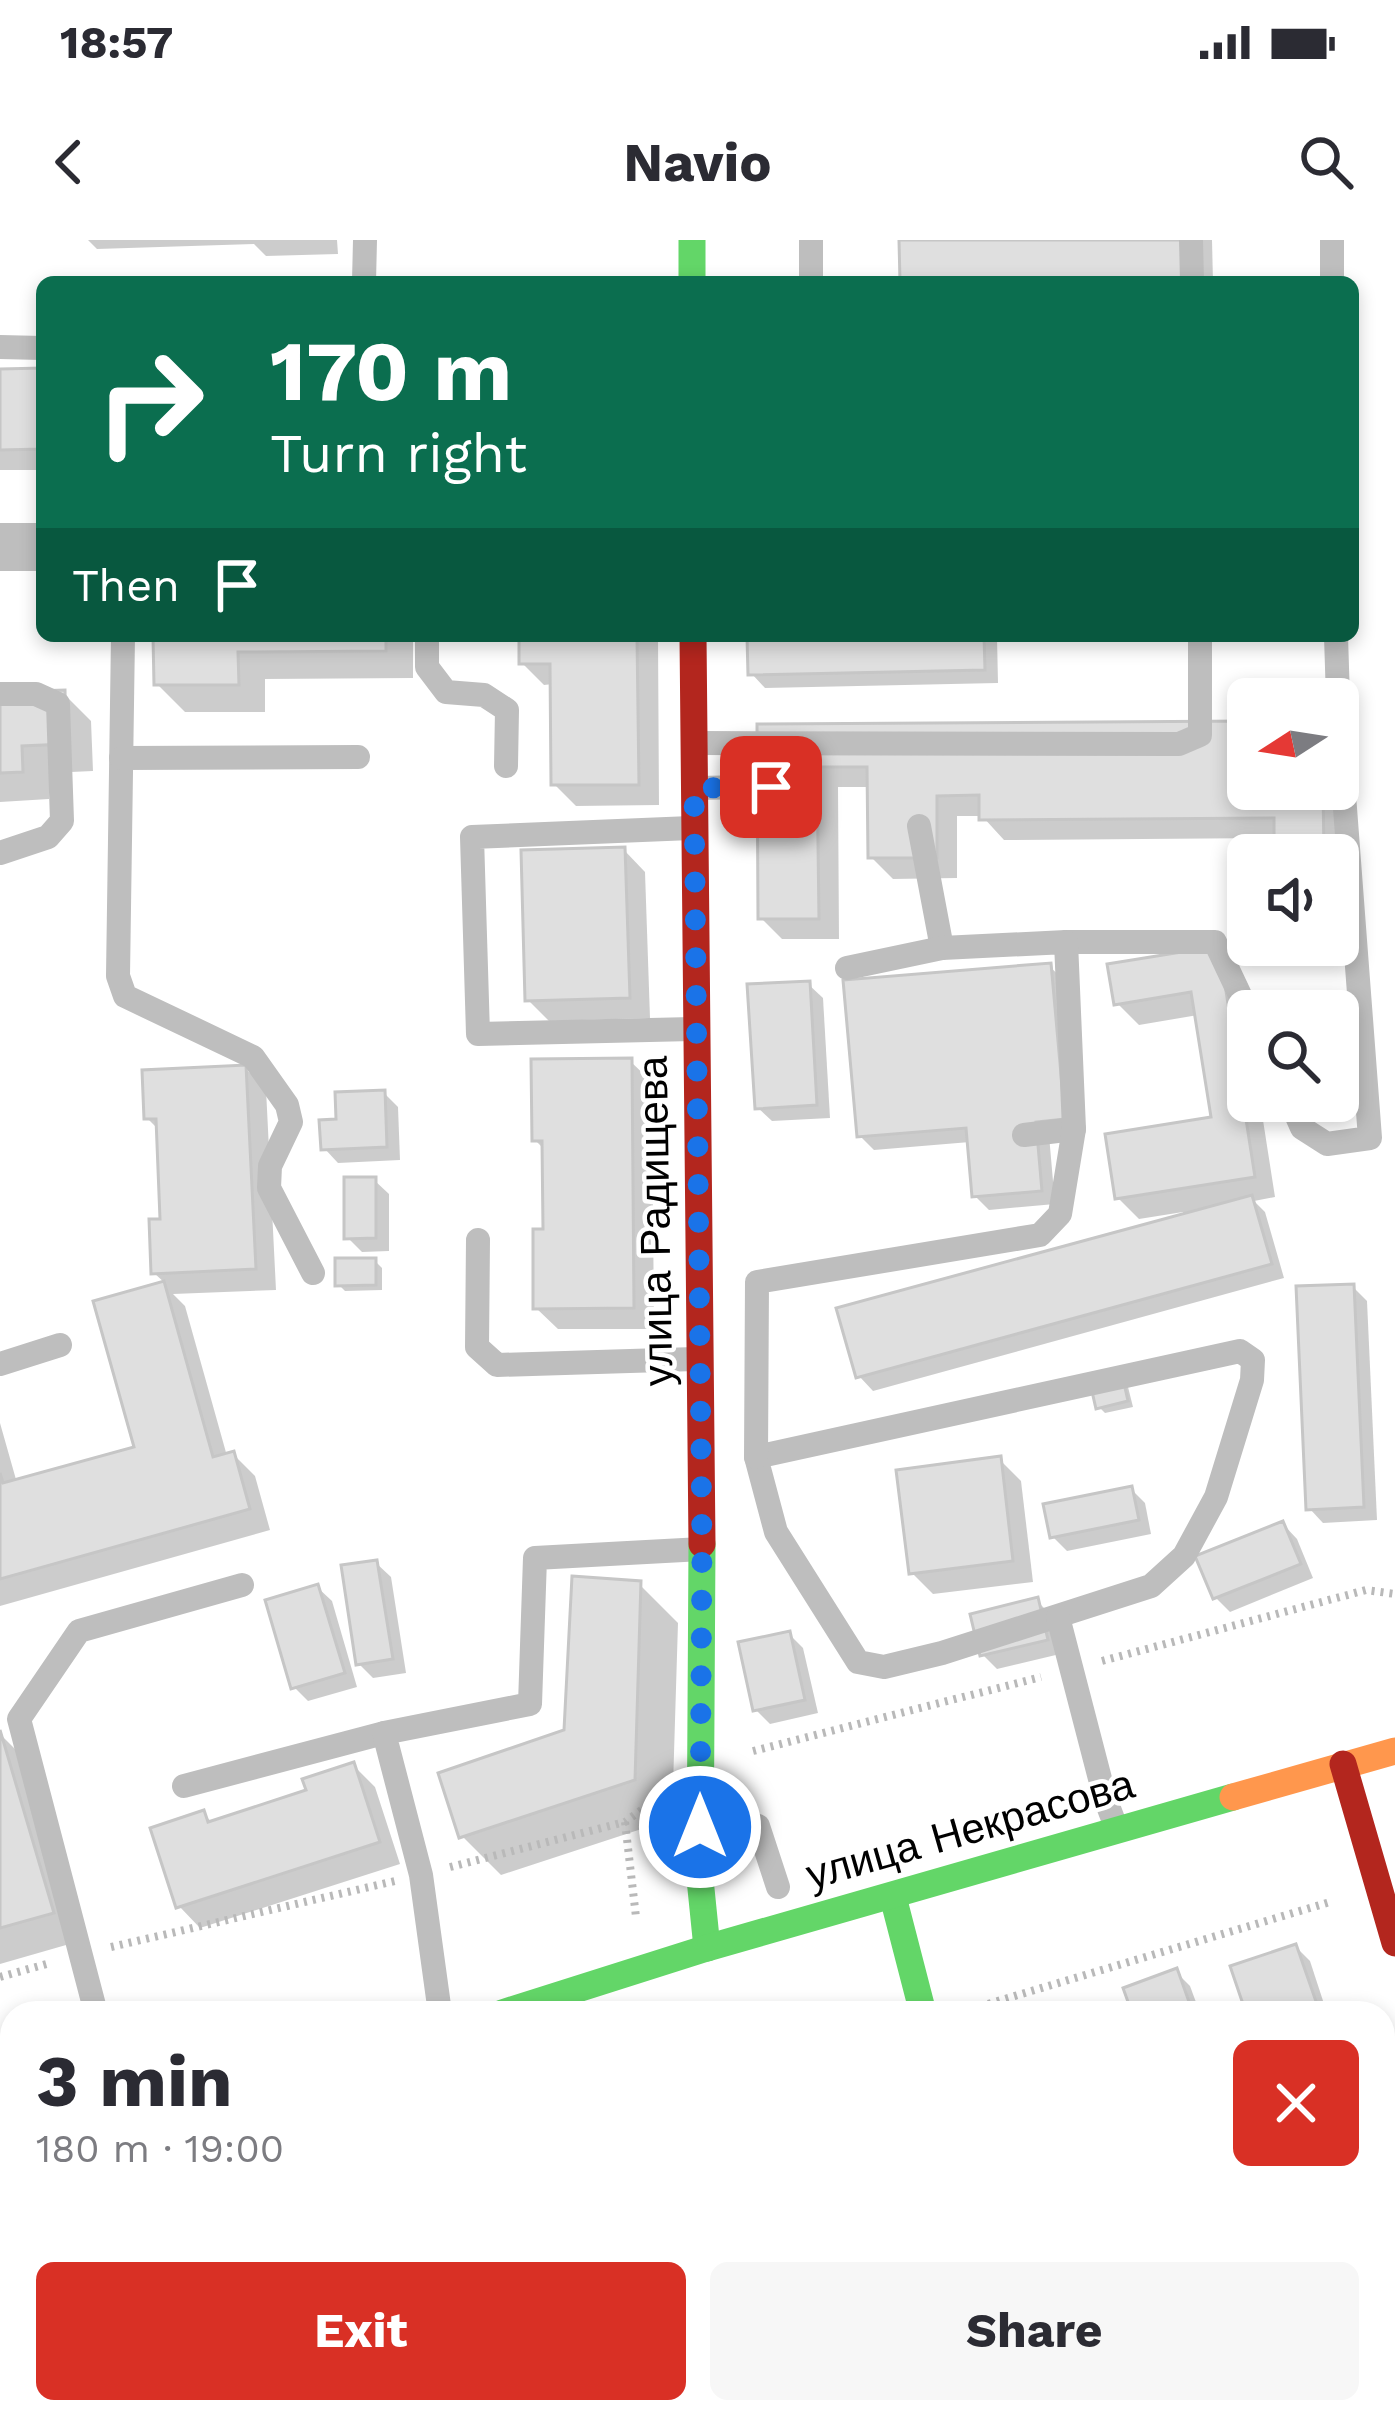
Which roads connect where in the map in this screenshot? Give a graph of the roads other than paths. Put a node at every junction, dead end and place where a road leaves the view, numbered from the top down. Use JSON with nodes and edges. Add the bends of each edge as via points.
{"nodes":[{"id":1,"x":365,"y":240,"type":"edge"},
{"id":2,"x":692,"y":240,"type":"edge"},
{"id":3,"x":811,"y":240,"type":"edge"},
{"id":4,"x":1191,"y":240,"type":"edge"},
{"id":5,"x":1332,"y":240,"type":"edge"},
{"id":6,"x":364,"y":276,"type":"edge"},
{"id":7,"x":692,"y":276,"type":"edge"},
{"id":8,"x":811,"y":276,"type":"edge"},
{"id":9,"x":1192,"y":276,"type":"edge"},
{"id":10,"x":1332,"y":276,"type":"edge"},
{"id":11,"x":0,"y":347,"type":"edge"},
{"id":12,"x":36,"y":348,"type":"edge"},
{"id":13,"x":0,"y":547,"type":"edge"},
{"id":14,"x":36,"y":547,"type":"edge"},
{"id":15,"x":123,"y":642,"type":"edge"},
{"id":16,"x":427,"y":642,"type":"edge"},
{"id":17,"x":692,"y":642,"type":"edge"},
{"id":18,"x":1200,"y":642,"type":"edge"},
{"id":19,"x":1336,"y":642,"type":"edge"},
{"id":20,"x":1337,"y":678,"type":"edge"},
{"id":21,"x":0,"y":694,"type":"edge"},
{"id":22,"x":693,"y":743,"type":"junction"},
{"id":23,"x":358,"y":757,"type":"dead end"},
{"id":24,"x":121,"y":758,"type":"junction"},
{"id":25,"x":506,"y":766,"type":"dead end"},
{"id":26,"x":804,"y":786,"type":"dead end"},
{"id":27,"x":694,"y":788,"type":"junction"},
{"id":28,"x":1345,"y":810,"type":"edge"},
{"id":29,"x":919,"y":826,"type":"dead end"},
{"id":30,"x":693,"y":827,"type":"junction"},
{"id":31,"x":0,"y":853,"type":"edge"},
{"id":32,"x":1066,"y":942,"type":"junction"},
{"id":33,"x":942,"y":948,"type":"junction"},
{"id":34,"x":847,"y":968,"type":"dead end"},
{"id":35,"x":1238,"y":990,"type":"edge"},
{"id":36,"x":1359,"y":990,"type":"edge"},
{"id":37,"x":1359,"y":993,"type":"edge"},
{"id":38,"x":695,"y":1029,"type":"junction"},
{"id":39,"x":1299,"y":1122,"type":"edge"},
{"id":40,"x":1074,"y":1129,"type":"junction"},
{"id":41,"x":1024,"y":1135,"type":"dead end"},
{"id":42,"x":478,"y":1240,"type":"dead end"},
{"id":43,"x":313,"y":1273,"type":"dead end"},
{"id":44,"x":757,"y":1282,"type":"junction"},
{"id":45,"x":697,"y":1285,"type":"junction"},
{"id":46,"x":60,"y":1345,"type":"dead end"},
{"id":47,"x":698,"y":1359,"type":"junction"},
{"id":48,"x":0,"y":1364,"type":"edge"},
{"id":49,"x":756,"y":1457,"type":"junction"},
{"id":50,"x":702,"y":1549,"type":"junction"},
{"id":51,"x":242,"y":1585,"type":"dead end"},
{"id":52,"x":1058,"y":1617,"type":"junction"},
{"id":53,"x":384,"y":1733,"type":"junction"},
{"id":54,"x":1395,"y":1750,"type":"edge"},
{"id":55,"x":1343,"y":1764,"type":"junction"},
{"id":56,"x":184,"y":1786,"type":"dead end"},
{"id":57,"x":700,"y":1827,"type":"junction"},
{"id":58,"x":1117,"y":1829,"type":"junction"},
{"id":59,"x":778,"y":1887,"type":"dead end"},
{"id":60,"x":893,"y":1897,"type":"junction"},
{"id":61,"x":1395,"y":1942,"type":"edge"},
{"id":62,"x":707,"y":1948,"type":"junction"},
{"id":63,"x":93,"y":2001,"type":"edge"},
{"id":64,"x":438,"y":2001,"type":"edge"},
{"id":65,"x":540,"y":2001,"type":"edge"},
{"id":66,"x":919,"y":2001,"type":"edge"}],
"edges":[{"from":1,"to":6,"type":"lane"},
{"from":2,"to":7,"type":"street"},
{"from":3,"to":8,"type":"lane"},
{"from":4,"to":9,"type":"lane"},
{"from":5,"to":10,"type":"lane"},
{"from":11,"to":12,"type":"lane"},
{"from":13,"to":14,"type":"street"},
{"from":15,"to":24,"type":"lane"},
{"from":16,"to":25,"type":"lane","via":[[427,667],[446,692],[484,695],[507,710]]},
{"from":17,"to":22,"type":"street","name":"улица Радищева"},
{"from":18,"to":22,"type":"lane","via":[[1200,735],[1179,744]]},
{"from":19,"to":20,"type":"lane"},
{"from":21,"to":31,"type":"lane","via":[[36,694],[58,704],[62,821],[47,837]]},
{"from":22,"to":27,"type":"street","name":"улица Радищева"},
{"from":23,"to":24,"type":"lane"},
{"from":24,"to":43,"type":"lane","via":[[118,976],[125,996],[253,1057],[287,1105],[291,1122],[269,1166],[269,1188]]},
{"from":26,"to":27,"type":"lane"},
{"from":27,"to":30,"type":"street","name":"улица Радищева"},
{"from":28,"to":36,"type":"lane"},
{"from":29,"to":33,"type":"lane"},
{"from":30,"to":38,"type":"street","name":"улица Радищева"},
{"from":30,"to":38,"type":"lane","via":[[472,837],[478,1034]]},
{"from":32,"to":33,"type":"lane"},
{"from":32,"to":35,"type":"lane","via":[[1215,942]]},
{"from":32,"to":40,"type":"lane"},
{"from":33,"to":34,"type":"lane"},
{"from":37,"to":39,"type":"lane","via":[[1370,1138],[1327,1144]]},
{"from":38,"to":45,"type":"street","name":"улица Радищева"},
{"from":40,"to":41,"type":"lane"},
{"from":40,"to":44,"type":"lane","via":[[1060,1214],[1040,1235]]},
{"from":42,"to":47,"type":"lane","via":[[478,1347],[496,1365]]},
{"from":44,"to":45,"type":"lane"},
{"from":44,"to":49,"type":"lane"},
{"from":45,"to":47,"type":"street","name":"улица Радищева"},
{"from":46,"to":48,"type":"lane"},
{"from":47,"to":50,"type":"street","name":"улица Радищева"},
{"from":49,"to":52,"type":"lane","via":[[776,1532],[858,1662],[884,1667]]},
{"from":49,"to":52,"type":"lane","via":[[1240,1351],[1253,1360],[1216,1498],[1184,1556],[1151,1586]]},
{"from":50,"to":53,"type":"lane","via":[[535,1558],[530,1704]]},
{"from":50,"to":57,"type":"street","name":"улица Радищева"},
{"from":51,"to":63,"type":"lane","via":[[79,1631],[19,1719]]},
{"from":52,"to":58,"type":"lane"},
{"from":53,"to":56,"type":"lane"},
{"from":53,"to":64,"type":"lane","via":[[421,1875]]},
{"from":54,"to":55,"type":"street","name":"улица Некрасова"},
{"from":55,"to":58,"type":"street","name":"улица Некрасова"},
{"from":55,"to":61,"type":"street"},
{"from":57,"to":59,"type":"lane","via":[[735,1819],[758,1826]]},
{"from":57,"to":62,"type":"street","name":"улица Радищева"},
{"from":58,"to":60,"type":"street","name":"улица Некрасова"},
{"from":60,"to":62,"type":"street","name":"улица Некрасова"},
{"from":60,"to":66,"type":"street"},
{"from":62,"to":65,"type":"street","name":"улица Некрасова"}]}
